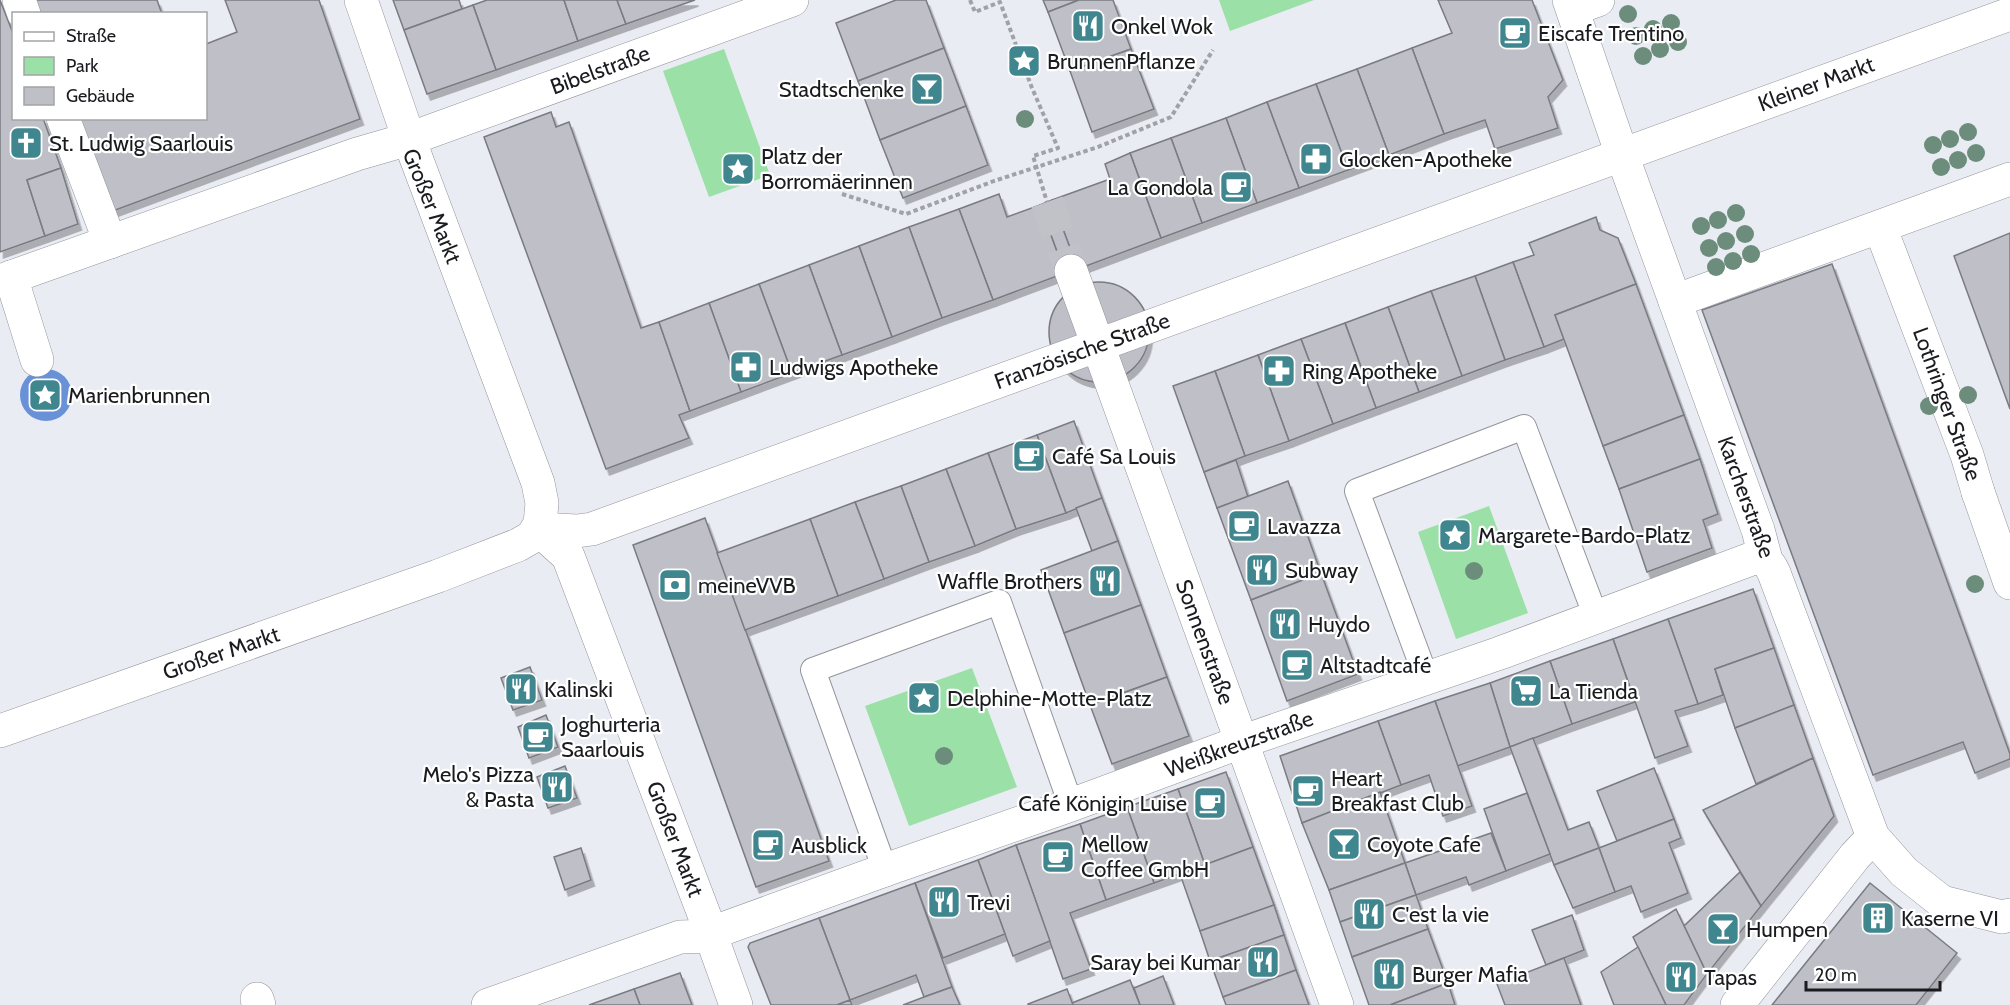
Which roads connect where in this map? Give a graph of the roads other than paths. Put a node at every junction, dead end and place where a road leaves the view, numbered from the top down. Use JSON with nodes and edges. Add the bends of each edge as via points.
{"nodes":[{"id":1,"x":361,"y":0,"type":"edge"},
{"id":2,"x":792,"y":0,"type":"edge"},
{"id":3,"x":1580,"y":3,"type":"edge"},
{"id":4,"x":2010,"y":14,"type":"edge"},
{"id":5,"x":64,"y":120,"type":"edge"},
{"id":6,"x":409,"y":139,"type":"junction"},
{"id":7,"x":1622,"y":155,"type":"junction"},
{"id":8,"x":2010,"y":179,"type":"edge"},
{"id":9,"x":1880,"y":227,"type":"junction"},
{"id":10,"x":110,"y":242,"type":"junction"},
{"id":11,"x":1071,"y":271,"type":"tunnel mouth"},
{"id":12,"x":6,"y":279,"type":"edge"},
{"id":13,"x":1675,"y":301,"type":"junction"},
{"id":14,"x":1098,"y":346,"type":"junction"},
{"id":15,"x":37,"y":360,"type":"dead end"},
{"id":16,"x":538,"y":529,"type":"junction"},
{"id":17,"x":1766,"y":560,"type":"junction"},
{"id":18,"x":2010,"y":583,"type":"edge"},
{"id":19,"x":1596,"y":617,"type":"junction"},
{"id":20,"x":1426,"y":677,"type":"junction"},
{"id":21,"x":0,"y":731,"type":"edge"},
{"id":22,"x":1241,"y":742,"type":"junction"},
{"id":23,"x":1071,"y":805,"type":"junction"},
{"id":24,"x":1873,"y":837,"type":"junction"},
{"id":25,"x":885,"y":870,"type":"junction"},
{"id":26,"x":2010,"y":915,"type":"edge"},
{"id":27,"x":714,"y":936,"type":"junction"},
{"id":28,"x":488,"y":1005,"type":"edge"},
{"id":29,"x":736,"y":1005,"type":"edge"},
{"id":30,"x":1337,"y":1005,"type":"edge"},
{"id":31,"x":1737,"y":1005,"type":"edge"}],
"edges":[{"from":1,"to":6,"type":"street"},
{"from":2,"to":6,"type":"street","name":"Bibelstraße"},
{"from":3,"to":7,"type":"street","name":"Karcherstraße"},
{"from":4,"to":7,"type":"street","name":"Kleiner Markt"},
{"from":5,"to":10,"type":"street"},
{"from":6,"to":10,"type":"street","name":"Großer Markt"},
{"from":6,"to":16,"type":"street","name":"Großer Markt","via":[[538,483],[542,514]]},
{"from":7,"to":13,"type":"street","name":"Karcherstraße"},
{"from":7,"to":14,"type":"street","name":"Französische Straße"},
{"from":8,"to":9,"type":"street"},
{"from":9,"to":13,"type":"street"},
{"from":9,"to":18,"type":"street","name":"Lothringer Straße","via":[[1967,455]]},
{"from":10,"to":12,"type":"street","name":"Großer Markt"},
{"from":11,"to":14,"type":"street","name":"Sonnenstraße"},
{"from":12,"to":15,"type":"street","name":"Großer Markt"},
{"from":13,"to":17,"type":"street","name":"Karcherstraße"},
{"from":14,"to":16,"type":"street","name":"Französische Straße","via":[[592,530]]},
{"from":14,"to":22,"type":"street","name":"Sonnenstraße"},
{"from":16,"to":21,"type":"street","name":"Großer Markt","via":[[518,545],[438,576]]},
{"from":16,"to":27,"type":"street","name":"Großer Markt","via":[[568,556]]},
{"from":17,"to":19,"type":"street","name":"Weißkreuzstraße","via":[[1751,559]]},
{"from":17,"to":24,"type":"street","name":"Karcherstraße"},
{"from":19,"to":20,"type":"street","name":"Weißkreuzstraße"},
{"from":19,"to":20,"type":"lane","via":[[1524,427],[1357,491]]},
{"from":20,"to":22,"type":"street","name":"Weißkreuzstraße"},
{"from":22,"to":23,"type":"street","name":"Weißkreuzstraße"},
{"from":22,"to":30,"type":"street","name":"Sonnenstraße"},
{"from":23,"to":25,"type":"street","name":"Weißkreuzstraße"},
{"from":23,"to":25,"type":"lane","via":[[999,602],[813,670]]},
{"from":24,"to":26,"type":"street","name":"Karcherstraße","via":[[1904,872],[1942,902],[2002,917]]},
{"from":24,"to":31,"type":"street"},
{"from":25,"to":27,"type":"street","name":"Weißkreuzstraße","via":[[717,931]]},
{"from":27,"to":28,"type":"street","via":[[680,937]]},
{"from":27,"to":29,"type":"street","name":"Großer Markt"}]}
